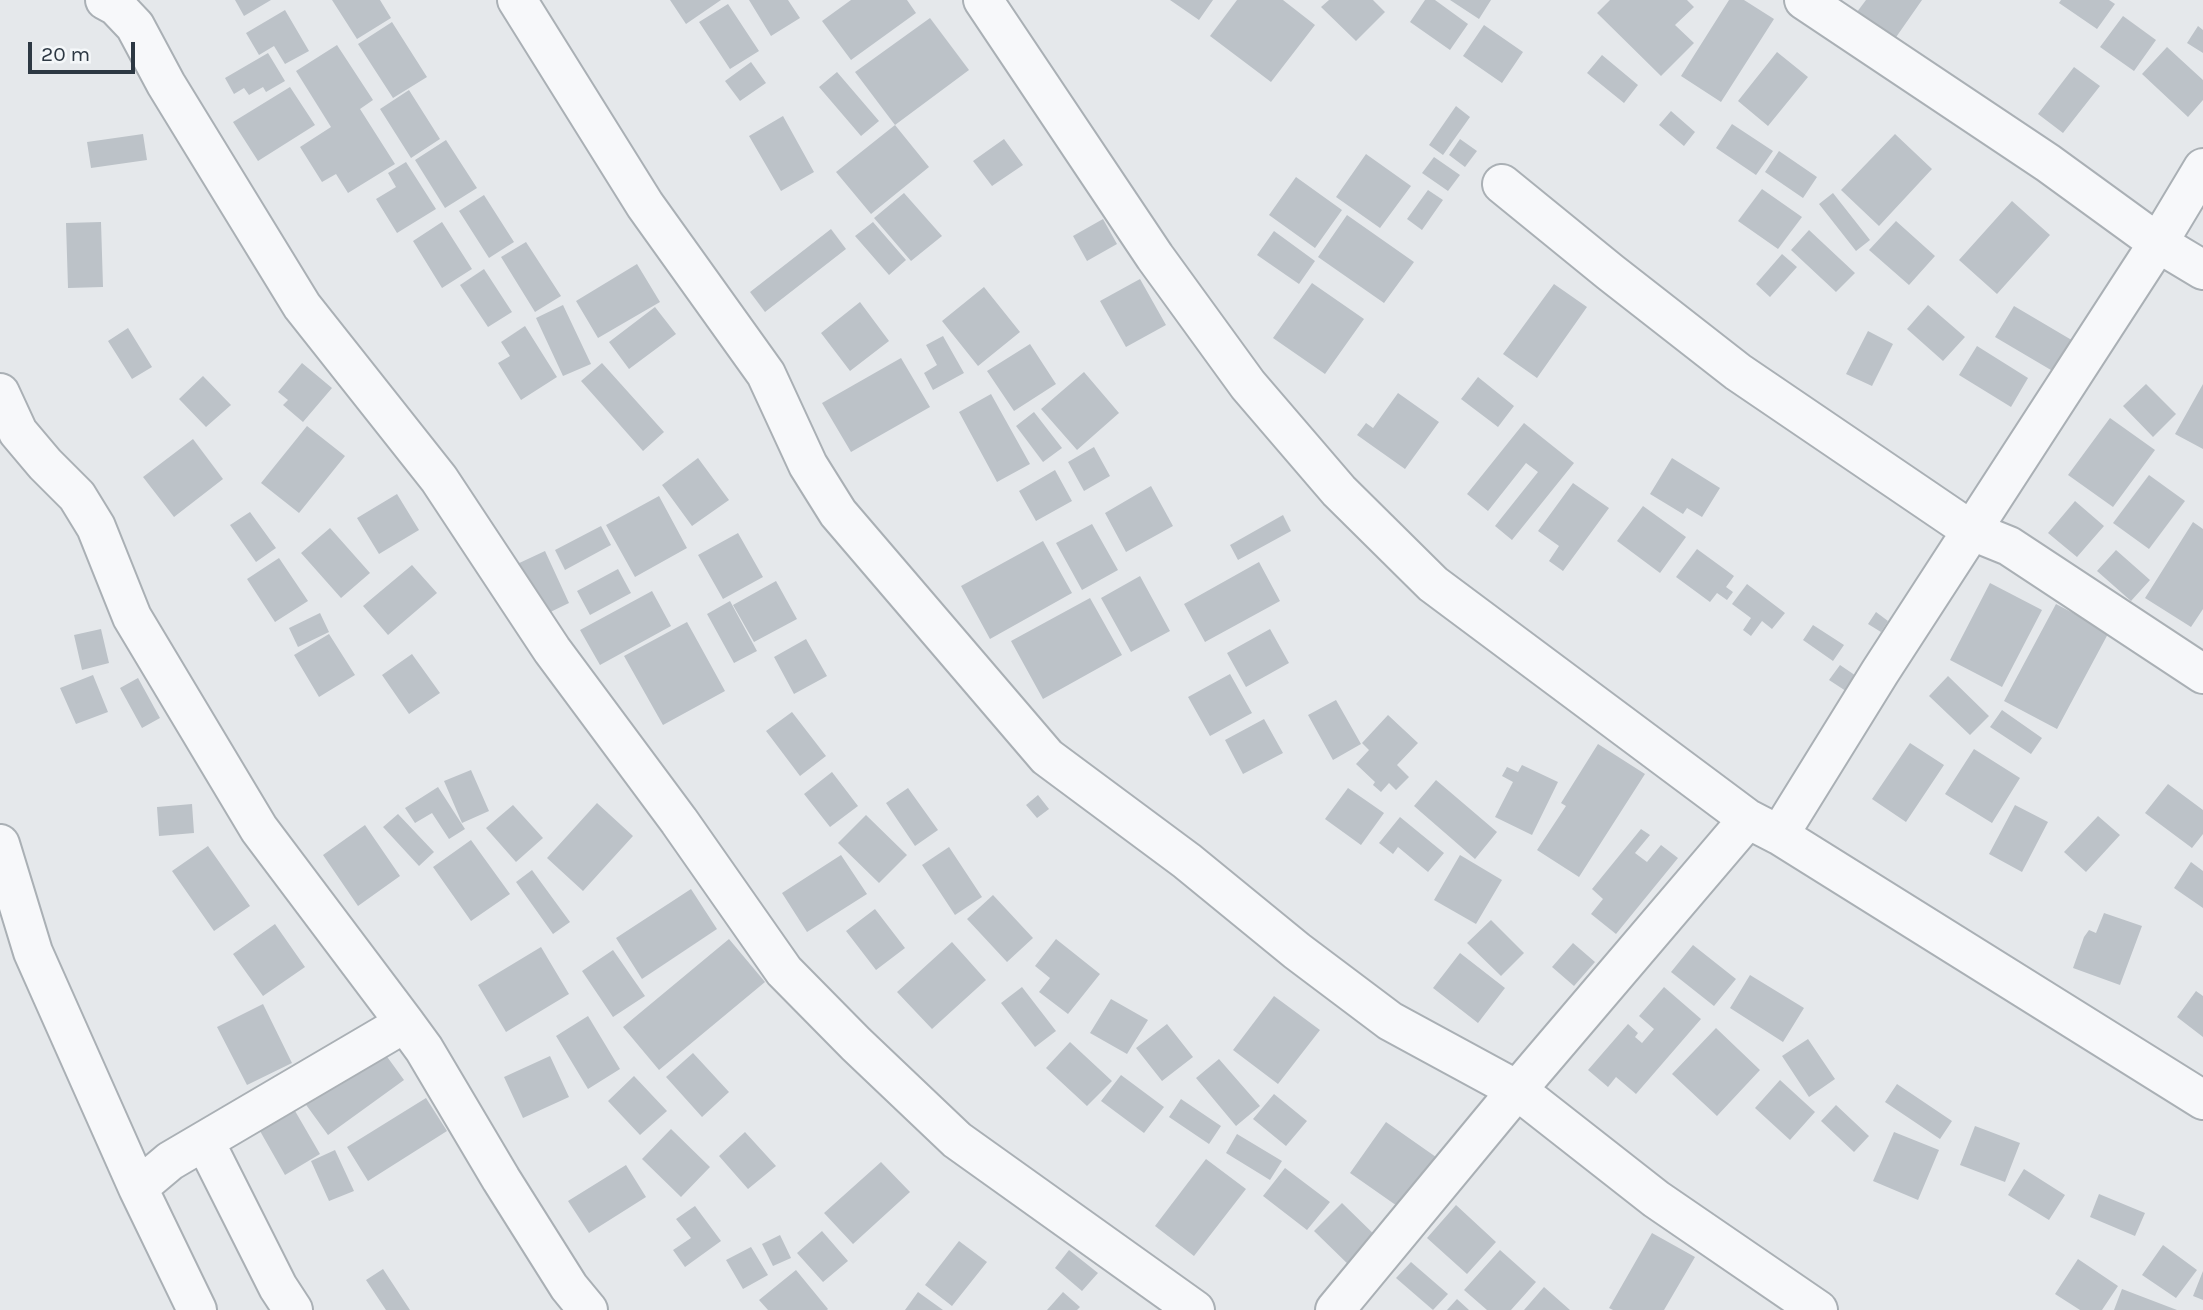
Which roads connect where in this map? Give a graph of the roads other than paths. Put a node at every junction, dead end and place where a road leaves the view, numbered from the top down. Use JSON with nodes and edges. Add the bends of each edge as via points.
{"nodes":[{"id":1,"x":105,"y":0,"type":"edge"},
{"id":2,"x":517,"y":0,"type":"edge"},
{"id":3,"x":983,"y":0,"type":"edge"},
{"id":4,"x":1804,"y":0,"type":"edge"},
{"id":5,"x":2203,"y":168,"type":"edge"},
{"id":6,"x":1502,"y":184,"type":"dead end"},
{"id":7,"x":2158,"y":243,"type":"junction"},
{"id":8,"x":2203,"y":270,"type":"edge"},
{"id":9,"x":0,"y":393,"type":"edge"},
{"id":10,"x":1972,"y":531,"type":"junction"},
{"id":11,"x":2203,"y":674,"type":"edge"},
{"id":12,"x":1763,"y":827,"type":"junction"},
{"id":13,"x":0,"y":844,"type":"edge"},
{"id":14,"x":405,"y":1023,"type":"junction"},
{"id":15,"x":1517,"y":1090,"type":"junction"},
{"id":16,"x":2203,"y":1100,"type":"edge"},
{"id":17,"x":205,"y":1142,"type":"junction"},
{"id":18,"x":138,"y":1188,"type":"junction"},
{"id":19,"x":197,"y":1310,"type":"edge"},
{"id":20,"x":293,"y":1310,"type":"edge"},
{"id":21,"x":588,"y":1310,"type":"edge"},
{"id":22,"x":1195,"y":1310,"type":"edge"},
{"id":23,"x":1335,"y":1310,"type":"edge"},
{"id":24,"x":1818,"y":1310,"type":"edge"}],
"edges":[{"from":1,"to":22,"type":"street","via":[[135,26],[302,306],[439,479],[552,650],[784,971],[957,1140]]},
{"from":2,"to":15,"type":"street","via":[[645,205],[766,373],[808,465],[838,513],[1047,757],[1390,1021]]},
{"from":3,"to":12,"type":"street","via":[[1155,257],[1248,385],[1339,491],[1433,584]]},
{"from":4,"to":7,"type":"street","via":[[2048,163]]},
{"from":5,"to":7,"type":"street"},
{"from":6,"to":10,"type":"street","via":[[1738,372]]},
{"from":7,"to":8,"type":"street"},
{"from":7,"to":10,"type":"street"},
{"from":9,"to":14,"type":"street","via":[[18,432],[77,496],[96,527],[132,617],[259,829]]},
{"from":10,"to":11,"type":"street","via":[[2009,546]]},
{"from":10,"to":12,"type":"street","via":[[1880,672]]},
{"from":12,"to":15,"type":"street"},
{"from":12,"to":16,"type":"street"},
{"from":13,"to":18,"type":"street","via":[[33,952]]},
{"from":14,"to":17,"type":"street"},
{"from":14,"to":21,"type":"street","via":[[569,1287]]},
{"from":15,"to":23,"type":"street"},
{"from":15,"to":24,"type":"street","via":[[1656,1199]]},
{"from":17,"to":18,"type":"street","via":[[170,1161]]},
{"from":17,"to":20,"type":"street"},
{"from":18,"to":19,"type":"street"}]}
